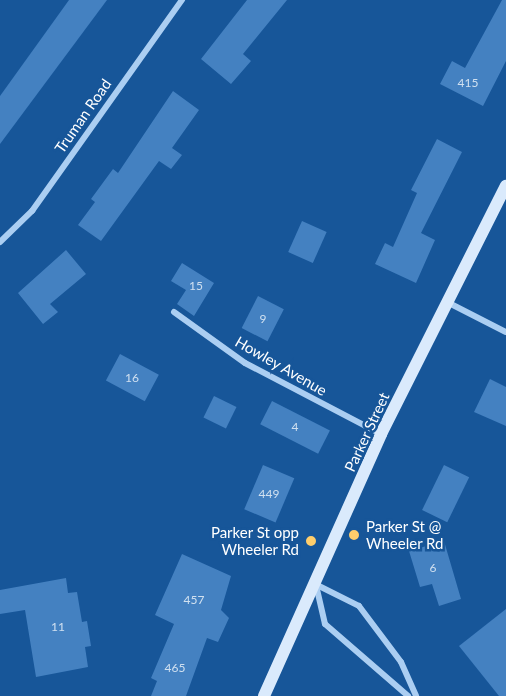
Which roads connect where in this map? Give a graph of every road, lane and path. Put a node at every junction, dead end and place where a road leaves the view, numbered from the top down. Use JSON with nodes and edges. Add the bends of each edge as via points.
{"nodes":[{"id":1,"x":182,"y":0,"type":"edge"},
{"id":2,"x":506,"y":186,"type":"edge"},
{"id":3,"x":0,"y":242,"type":"edge"},
{"id":4,"x":447,"y":301,"type":"junction"},
{"id":5,"x":174,"y":312,"type":"dead end"},
{"id":6,"x":506,"y":332,"type":"edge"},
{"id":7,"x":381,"y":434,"type":"junction"},
{"id":8,"x":315,"y":584,"type":"junction"},
{"id":9,"x":264,"y":696,"type":"edge"},
{"id":10,"x":408,"y":696,"type":"edge"},
{"id":11,"x":416,"y":696,"type":"edge"}],
"edges":[{"from":1,"to":3,"type":"street","name":"Truman Road","via":[[32,211]]},
{"from":2,"to":4,"type":"main road","name":"Parker Street"},
{"from":4,"to":6,"type":"street"},
{"from":4,"to":7,"type":"main road","name":"Parker Street"},
{"from":5,"to":7,"type":"street","name":"Howley Avenue","via":[[245,363]]},
{"from":7,"to":8,"type":"main road","name":"Parker Street"},
{"from":8,"to":9,"type":"main road","name":"Parker Street"},
{"from":8,"to":10,"type":"street","via":[[325,624]]},
{"from":8,"to":11,"type":"street","via":[[359,606],[401,662]]}]}
